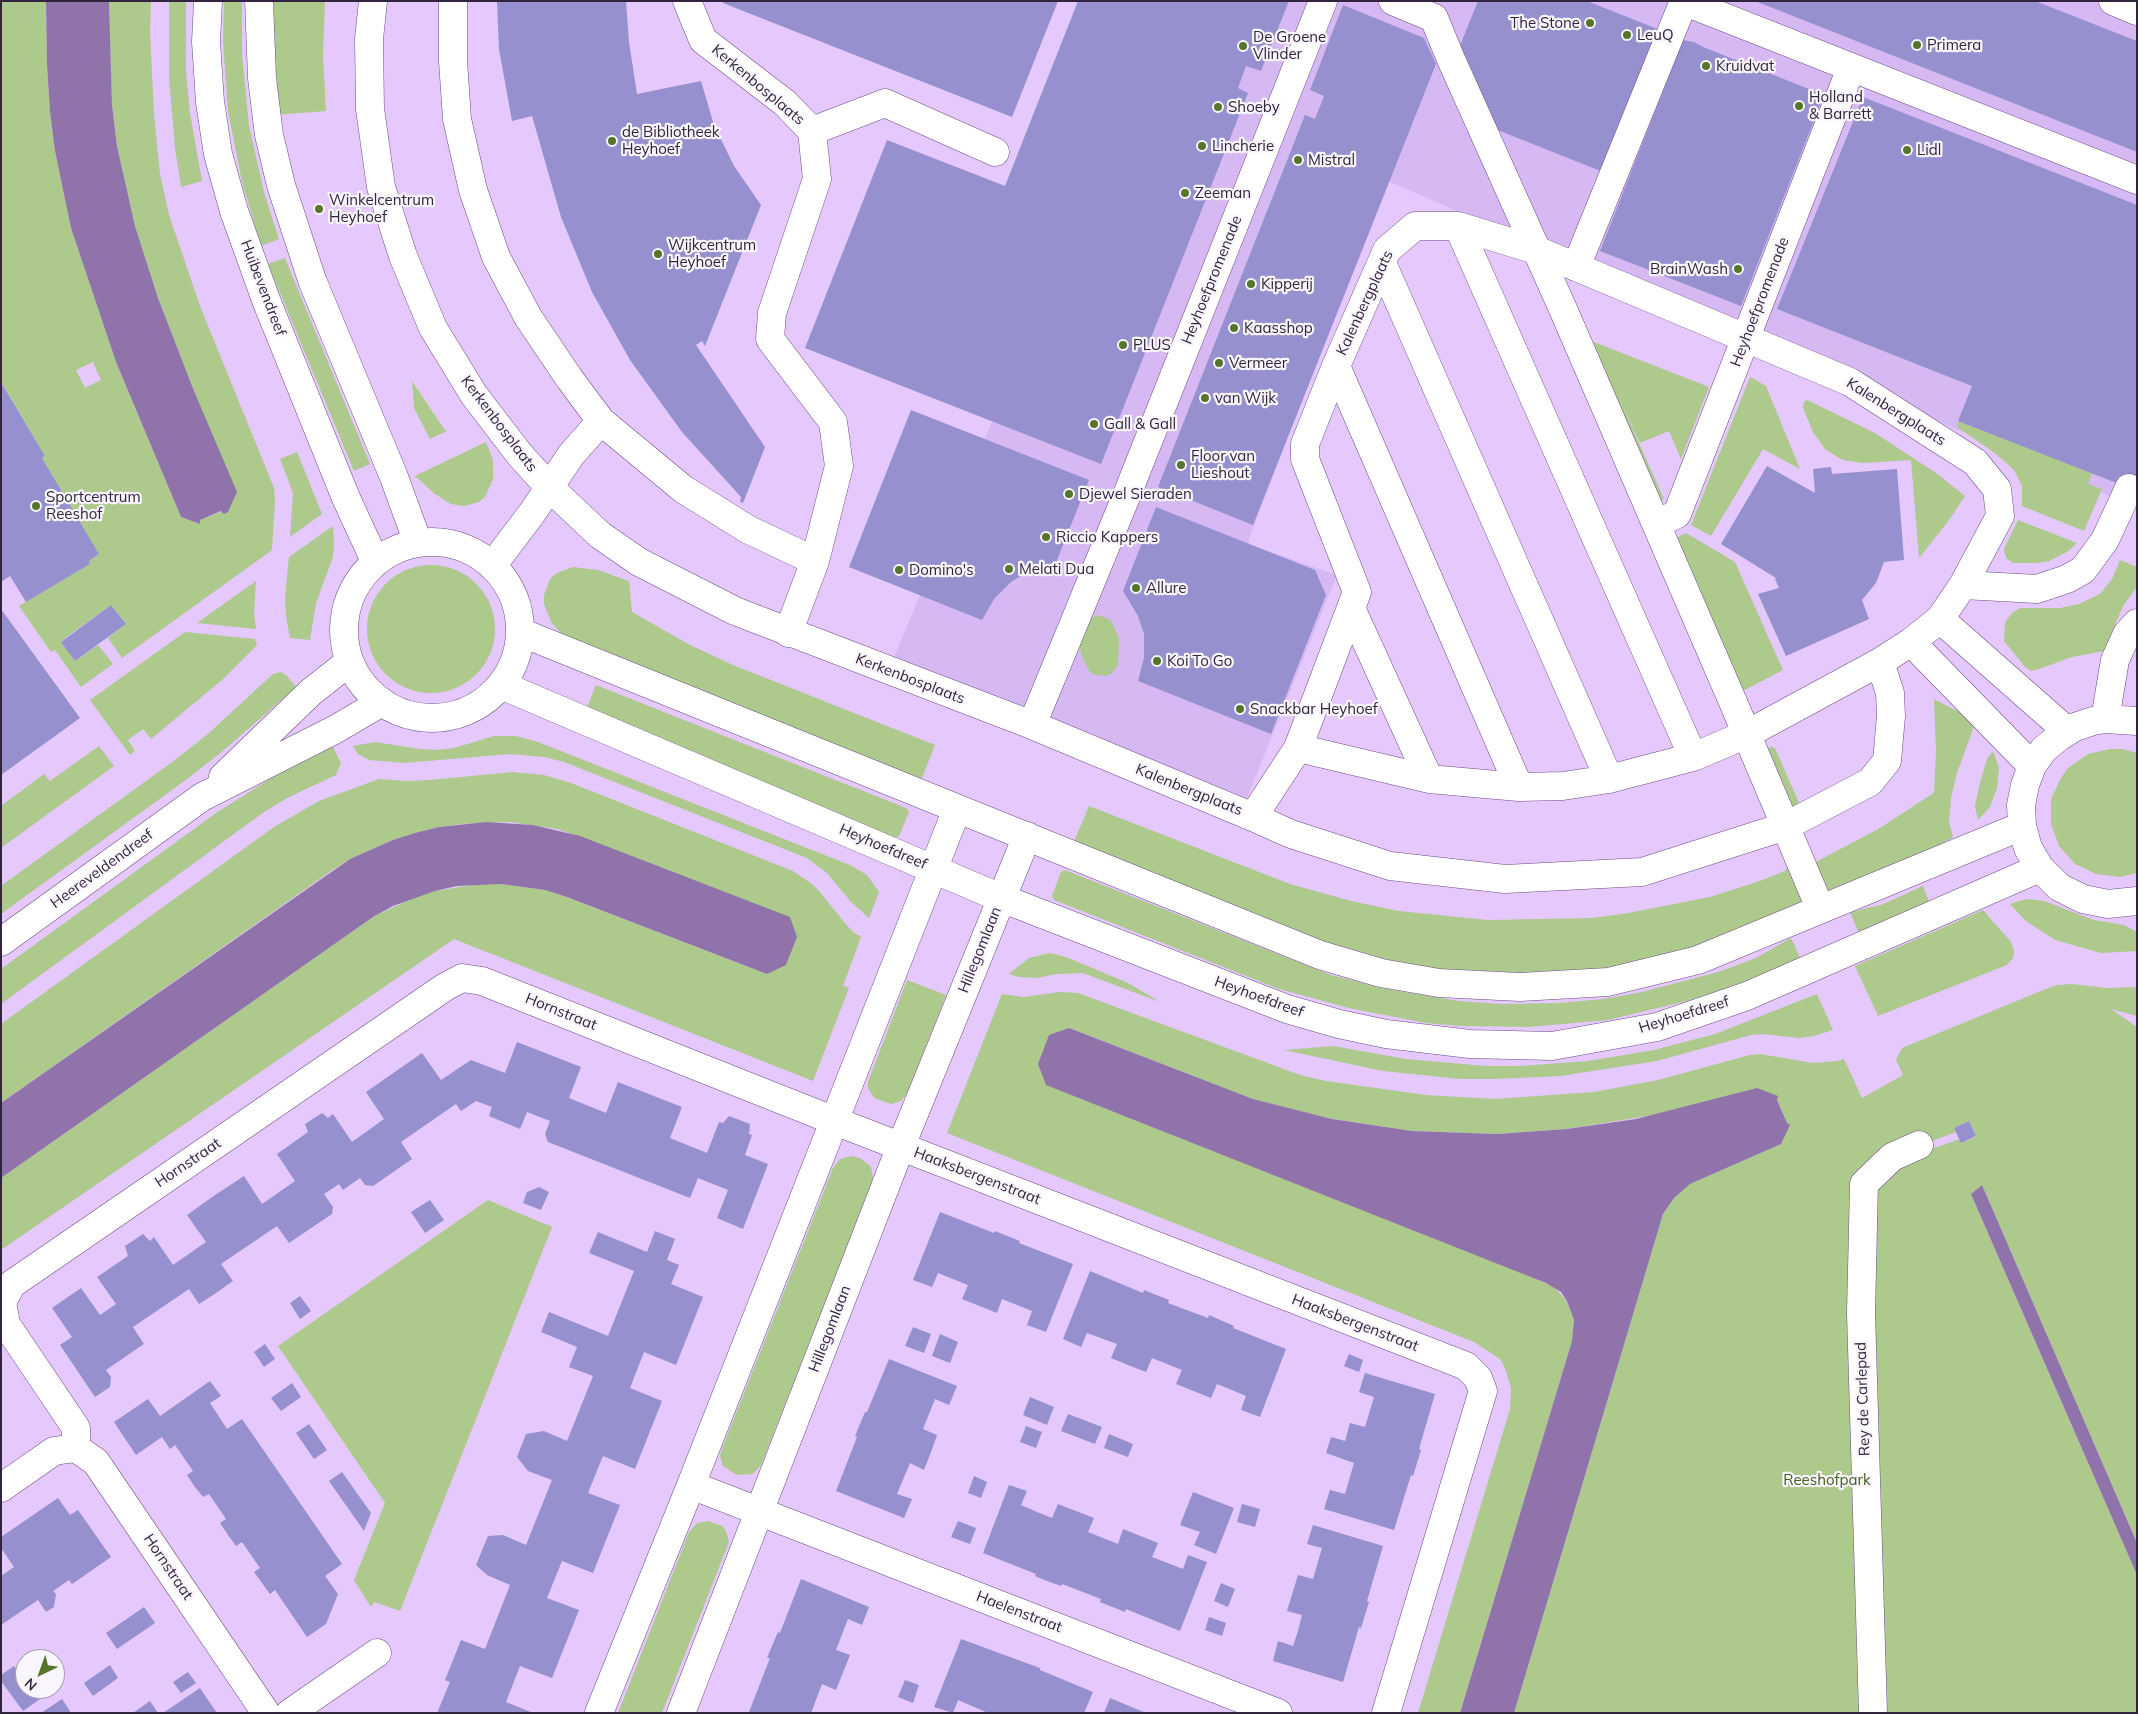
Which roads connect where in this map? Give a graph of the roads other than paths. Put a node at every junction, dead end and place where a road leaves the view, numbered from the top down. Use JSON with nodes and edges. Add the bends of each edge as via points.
{"nodes":[{"id":1,"x":208,"y":1,"type":"edge"},
{"id":2,"x":259,"y":1,"type":"edge"},
{"id":3,"x":373,"y":1,"type":"edge"},
{"id":4,"x":453,"y":1,"type":"edge"},
{"id":5,"x":688,"y":1,"type":"edge"},
{"id":6,"x":1323,"y":1,"type":"edge"},
{"id":7,"x":1393,"y":1,"type":"edge"},
{"id":8,"x":1684,"y":1,"type":"edge"},
{"id":9,"x":2113,"y":1,"type":"edge"},
{"id":10,"x":1438,"y":9,"type":"edge"},
{"id":11,"x":2137,"y":11,"type":"edge"},
{"id":12,"x":1851,"y":68,"type":"junction"},
{"id":13,"x":812,"y":131,"type":"junction"},
{"id":14,"x":995,"y":152,"type":"dead end"},
{"id":15,"x":2137,"y":180,"type":"edge"},
{"id":16,"x":1458,"y":226,"type":"junction"},
{"id":17,"x":1536,"y":250,"type":"junction"},
{"id":18,"x":1382,"y":262,"type":"junction"},
{"id":19,"x":1576,"y":267,"type":"junction"},
{"id":20,"x":1746,"y":339,"type":"junction"},
{"id":21,"x":1336,"y":366,"type":"junction"},
{"id":22,"x":602,"y":422,"type":"junction"},
{"id":23,"x":549,"y":487,"type":"junction"},
{"id":24,"x":2129,"y":488,"type":"dead end"},
{"id":25,"x":1656,"y":524,"type":"junction"},
{"id":26,"x":418,"y":543,"type":"junction"},
{"id":27,"x":375,"y":561,"type":"junction"},
{"id":28,"x":814,"y":561,"type":"junction"},
{"id":29,"x":492,"y":566,"type":"junction"},
{"id":30,"x":1963,"y":585,"type":"junction"},
{"id":31,"x":1351,"y":608,"type":"junction"},
{"id":32,"x":1940,"y":619,"type":"junction"},
{"id":33,"x":2137,"y":623,"type":"edge"},
{"id":34,"x":520,"y":632,"type":"junction"},
{"id":35,"x":788,"y":633,"type":"junction"},
{"id":36,"x":1911,"y":642,"type":"junction"},
{"id":37,"x":349,"y":662,"type":"junction"},
{"id":38,"x":1880,"y":662,"type":"junction"},
{"id":39,"x":500,"y":685,"type":"junction"},
{"id":40,"x":382,"y":702,"type":"junction"},
{"id":41,"x":2105,"y":719,"type":"junction"},
{"id":42,"x":2137,"y":721,"type":"edge"},
{"id":43,"x":1032,"y":726,"type":"junction"},
{"id":44,"x":2067,"y":732,"type":"junction"},
{"id":45,"x":1747,"y":734,"type":"junction"},
{"id":46,"x":1298,"y":748,"type":"junction"},
{"id":47,"x":1693,"y":757,"type":"junction"},
{"id":48,"x":2032,"y":766,"type":"junction"},
{"id":49,"x":1429,"y":779,"type":"junction"},
{"id":50,"x":1609,"y":779,"type":"junction"},
{"id":51,"x":1519,"y":787,"type":"junction"},
{"id":52,"x":202,"y":797,"type":"junction"},
{"id":53,"x":957,"y":809,"type":"junction"},
{"id":54,"x":1253,"y":817,"type":"junction"},
{"id":55,"x":1786,"y":826,"type":"junction"},
{"id":56,"x":2022,"y":826,"type":"junction"},
{"id":57,"x":1027,"y":836,"type":"junction"},
{"id":58,"x":2040,"y":868,"type":"junction"},
{"id":59,"x":933,"y":869,"type":"junction"},
{"id":60,"x":1001,"y":898,"type":"junction"},
{"id":61,"x":2136,"y":903,"type":"edge"},
{"id":62,"x":1820,"y":908,"type":"junction"},
{"id":63,"x":1,"y":942,"type":"edge"},
{"id":64,"x":835,"y":1121,"type":"junction"},
{"id":65,"x":1919,"y":1145,"type":"dead end"},
{"id":66,"x":901,"y":1146,"type":"junction"},
{"id":67,"x":76,"y":1448,"type":"junction"},
{"id":68,"x":691,"y":1485,"type":"junction"},
{"id":69,"x":1,"y":1488,"type":"edge"},
{"id":70,"x":759,"y":1511,"type":"junction"},
{"id":71,"x":377,"y":1653,"type":"dead end"},
{"id":72,"x":266,"y":1713,"type":"edge"},
{"id":73,"x":290,"y":1713,"type":"edge"},
{"id":74,"x":599,"y":1713,"type":"edge"},
{"id":75,"x":681,"y":1713,"type":"edge"},
{"id":76,"x":1278,"y":1713,"type":"edge"},
{"id":77,"x":1386,"y":1713,"type":"edge"},
{"id":78,"x":1873,"y":1713,"type":"edge"}],
"edges":[{"from":1,"to":27,"type":"street","name":"Huibevendreef","via":[[206,42],[210,102],[218,154],[234,211],[266,300]]},
{"from":2,"to":26,"type":"street","via":[[262,78],[281,185],[312,280]]},
{"from":3,"to":23,"type":"street","name":"Kerkenbosplaats","via":[[369,39],[370,108],[382,187],[403,256],[433,328],[474,395]]},
{"from":4,"to":22,"type":"street","via":[[457,119],[473,190],[496,257],[528,317]]},
{"from":5,"to":13,"type":"street","name":"Kerkenbosplaats","via":[[703,40],[785,103]]},
{"from":6,"to":43,"type":"street","name":"Heyhoefpromenade"},
{"from":7,"to":10,"type":"street"},
{"from":8,"to":12,"type":"street"},
{"from":8,"to":19,"type":"street"},
{"from":9,"to":11,"type":"street"},
{"from":10,"to":17,"type":"street","via":[[1450,57]]},
{"from":12,"to":15,"type":"street"},
{"from":12,"to":20,"type":"street","name":"Heyhoefpromenade"},
{"from":13,"to":14,"type":"street","via":[[885,103]]},
{"from":13,"to":28,"type":"street","name":"Kerkenbosplaats","via":[[817,179],[772,313],[770,339],[833,422],[839,466]]},
{"from":16,"to":17,"type":"street","name":"Kalenbergplaats"},
{"from":16,"to":18,"type":"street","name":"Kalenbergplaats","via":[[1415,226],[1387,250]]},
{"from":16,"to":47,"type":"street"},
{"from":17,"to":19,"type":"street","name":"Kalenbergplaats"},
{"from":17,"to":25,"type":"street"},
{"from":18,"to":21,"type":"street","name":"Kalenbergplaats"},
{"from":18,"to":50,"type":"street"},
{"from":19,"to":20,"type":"street","name":"Kalenbergplaats"},
{"from":20,"to":25,"type":"street","name":"Heyhoefpromenade","via":[[1677,514]]},
{"from":20,"to":30,"type":"street","name":"Kalenbergplaats","via":[[1850,382],[1975,462],[1998,489],[2000,516]]},
{"from":21,"to":31,"type":"street","name":"Kalenbergplaats","via":[[1305,444],[1304,458],[1357,592]]},
{"from":21,"to":51,"type":"street"},
{"from":22,"to":23,"type":"street","via":[[571,455]]},
{"from":22,"to":28,"type":"street","via":[[683,489],[749,530]]},
{"from":23,"to":29,"type":"street"},
{"from":23,"to":35,"type":"street","name":"Kerkenbosplaats","via":[[600,535],[639,562],[735,611]]},
{"from":24,"to":30,"type":"street","via":[[2105,540],[2083,570],[2037,589]]},
{"from":25,"to":45,"type":"street"},
{"from":26,"to":27,"type":"street","via":[[398,548]]},
{"from":26,"to":29,"type":"street","via":[[452,544],[476,553]]},
{"from":27,"to":37,"type":"street","via":[[356,586],[346,609],[343,638]]},
{"from":28,"to":35,"type":"street","name":"Kerkenbosplaats"},
{"from":29,"to":34,"type":"street","via":[[504,579],[515,602]]},
{"from":30,"to":32,"type":"street","name":"Kalenbergplaats"},
{"from":31,"to":46,"type":"street","name":"Kalenbergplaats"},
{"from":31,"to":49,"type":"street"},
{"from":32,"to":36,"type":"street","name":"Kalenbergplaats"},
{"from":32,"to":44,"type":"street"},
{"from":33,"to":41,"type":"street","via":[[2127,634],[2115,660]]},
{"from":34,"to":39,"type":"street","via":[[513,665]]},
{"from":34,"to":53,"type":"street"},
{"from":35,"to":43,"type":"street","name":"Kerkenbosplaats"},
{"from":36,"to":38,"type":"street","name":"Kalenbergplaats"},
{"from":36,"to":48,"type":"street"},
{"from":37,"to":40,"type":"street","via":[[359,680]]},
{"from":37,"to":52,"type":"street","name":"Heereveldendreef","via":[[311,692]]},
{"from":38,"to":45,"type":"street","name":"Kalenbergplaats"},
{"from":38,"to":55,"type":"street","via":[[1890,694],[1887,761],[1870,782]]},
{"from":39,"to":40,"type":"street","via":[[471,709],[440,718],[409,715]]},
{"from":39,"to":59,"type":"street","name":"Heyhoefdreef"},
{"from":40,"to":52,"type":"street","name":"Heereveldendreef"},
{"from":41,"to":42,"type":"street"},
{"from":41,"to":44,"type":"street"},
{"from":43,"to":54,"type":"street","name":"Kalenbergplaats"},
{"from":44,"to":48,"type":"street","via":[[2044,749]]},
{"from":45,"to":47,"type":"street","name":"Kalenbergplaats"},
{"from":45,"to":55,"type":"street"},
{"from":46,"to":49,"type":"street","name":"Kalenbergplaats"},
{"from":46,"to":54,"type":"street","name":"Kalenbergplaats"},
{"from":47,"to":50,"type":"street","name":"Kalenbergplaats"},
{"from":48,"to":56,"type":"street","via":[[2023,791]]},
{"from":49,"to":51,"type":"street","name":"Kalenbergplaats"},
{"from":50,"to":51,"type":"street","name":"Kalenbergplaats","via":[[1563,786]]},
{"from":52,"to":63,"type":"street","name":"Heereveldendreef"},
{"from":53,"to":57,"type":"street"},
{"from":53,"to":59,"type":"street"},
{"from":54,"to":55,"type":"street","via":[[1291,834],[1390,866],[1505,879],[1642,872]]},
{"from":55,"to":62,"type":"street"},
{"from":56,"to":58,"type":"street","via":[[2028,848]]},
{"from":56,"to":62,"type":"street"},
{"from":57,"to":60,"type":"street","name":"Hillegomlaan"},
{"from":57,"to":62,"type":"street","via":[[1320,955],[1380,973],[1439,983],[1520,987],[1608,982],[1698,960]]},
{"from":58,"to":60,"type":"street","name":"Heyhoefdreef","via":[[1747,996],[1657,1027],[1552,1046],[1470,1044],[1386,1034],[1339,1024],[1287,1009]]},
{"from":58,"to":61,"type":"street","via":[[2059,887],[2082,899],[2108,904]]},
{"from":59,"to":60,"type":"street","name":"Heyhoefdreef"},
{"from":59,"to":64,"type":"street"},
{"from":60,"to":66,"type":"street","name":"Hillegomlaan"},
{"from":64,"to":66,"type":"street"},
{"from":64,"to":67,"type":"street","name":"Hornstraat","via":[[482,981],[462,978],[12,1284],[2,1302],[6,1324],[76,1428]]},
{"from":64,"to":68,"type":"street"},
{"from":65,"to":78,"type":"street","name":"Rey de Carlepad","via":[[1892,1157],[1864,1184],[1860,1313]]},
{"from":66,"to":70,"type":"street","name":"Hillegomlaan"},
{"from":66,"to":77,"type":"street","name":"Haaksbergenstraat","via":[[1466,1366],[1478,1378],[1483,1391]]},
{"from":67,"to":69,"type":"street","via":[[54,1451]]},
{"from":67,"to":72,"type":"street","name":"Hornstraat","via":[[96,1462]]},
{"from":68,"to":70,"type":"street"},
{"from":68,"to":74,"type":"street"},
{"from":70,"to":75,"type":"street","name":"Hillegomlaan"},
{"from":70,"to":76,"type":"street","name":"Haelenstraat"},
{"from":71,"to":73,"type":"street"}]}
